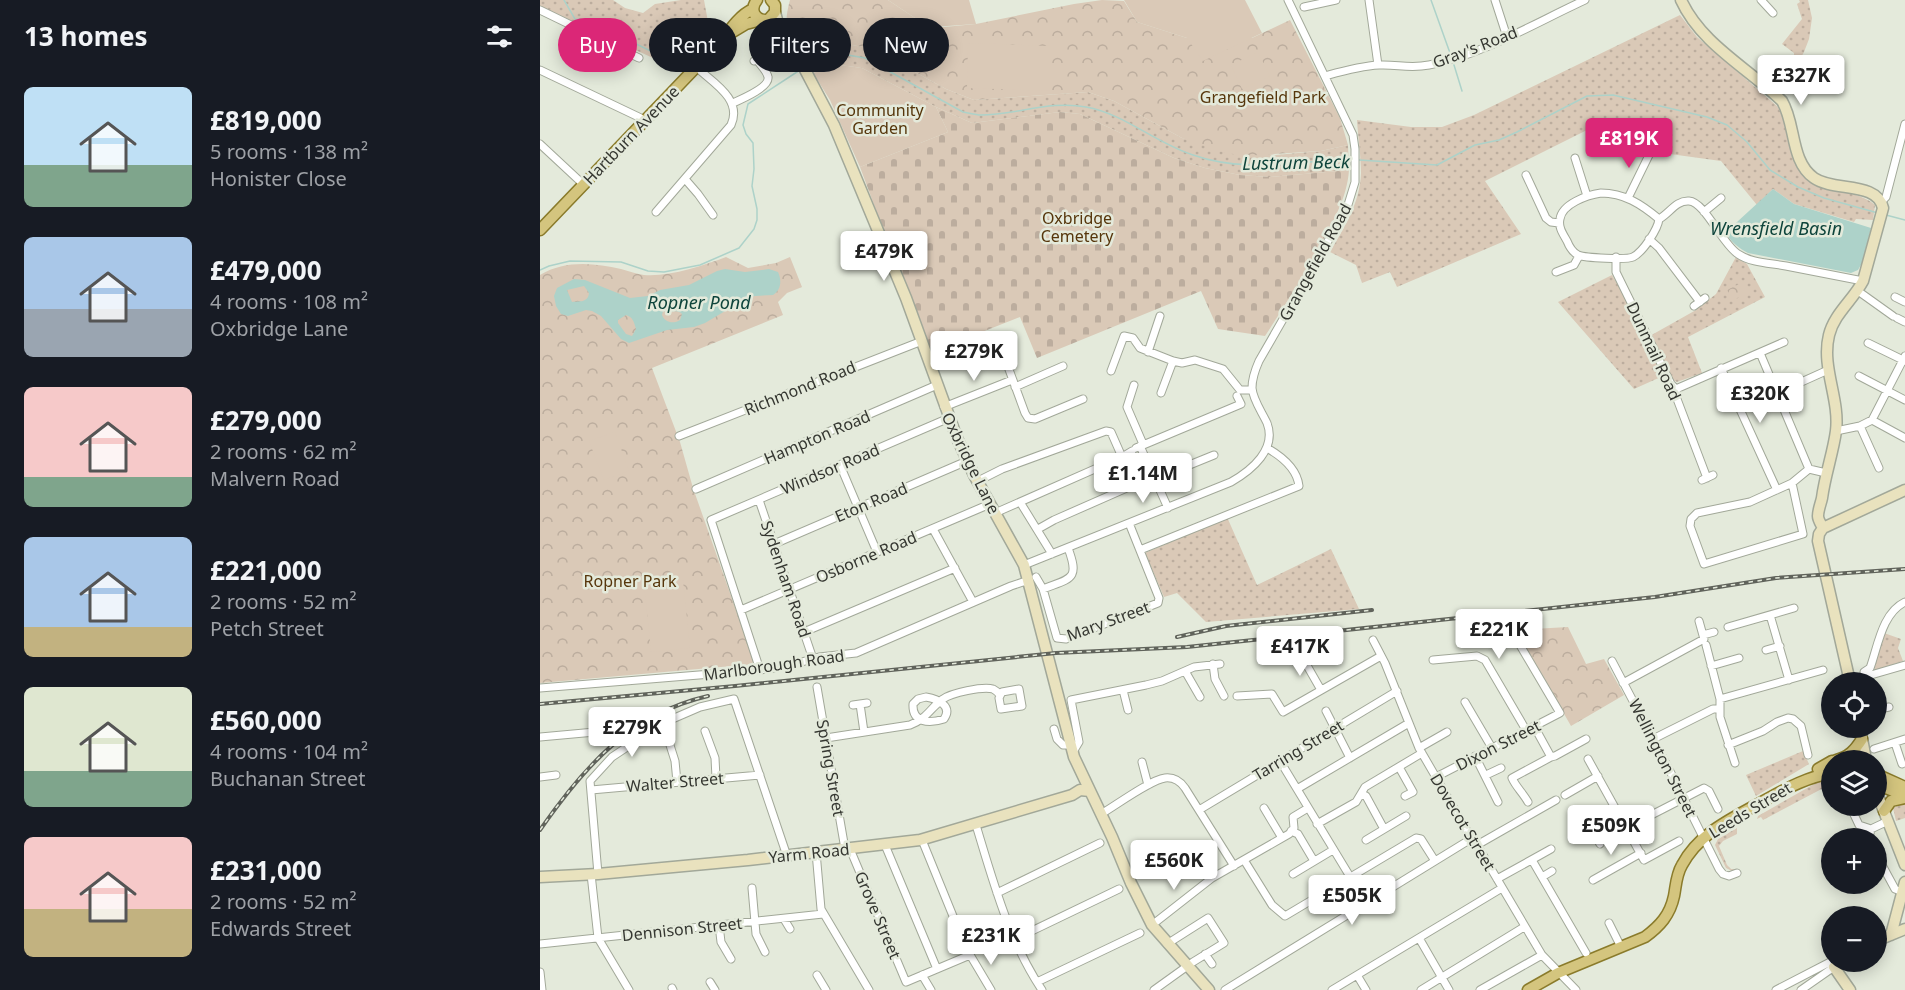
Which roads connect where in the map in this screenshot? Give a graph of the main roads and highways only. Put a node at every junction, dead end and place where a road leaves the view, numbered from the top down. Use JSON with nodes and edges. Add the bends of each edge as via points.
{"nodes":[{"id":1,"x":754,"y":4,"type":"edge"},
{"id":2,"x":776,"y":6,"type":"edge"},
{"id":3,"x":758,"y":18,"type":"edge"},
{"id":4,"x":769,"y":18,"type":"edge"},
{"id":5,"x":737,"y":22,"type":"edge"},
{"id":6,"x":691,"y":72,"type":"edge"},
{"id":7,"x":541,"y":227,"type":"edge"},
{"id":8,"x":1862,"y":739,"type":"road end"},
{"id":9,"x":1854,"y":750,"type":"edge"},
{"id":10,"x":1821,"y":768,"type":"edge"},
{"id":11,"x":1821,"y":768,"type":"edge"},
{"id":12,"x":1818,"y":769,"type":"junction"},
{"id":13,"x":1821,"y":776,"type":"edge"},
{"id":14,"x":1887,"y":779,"type":"edge"},
{"id":15,"x":1797,"y":782,"type":"junction"},
{"id":16,"x":1905,"y":787,"type":"edge"},
{"id":17,"x":1887,"y":789,"type":"edge"},
{"id":18,"x":1905,"y":797,"type":"edge"},
{"id":19,"x":1887,"y":813,"type":"edge"},
{"id":20,"x":1528,"y":990,"type":"edge"}],
"edges":[{"from":1,"to":3,"type":"main road"},
{"from":1,"to":5,"type":"main road","name":"Hartburn Avenue"},
{"from":2,"to":4,"type":"main road","name":"Hartburn Avenue"},
{"from":6,"to":7,"type":"main road","name":"Hartburn Avenue"},
{"from":8,"to":9,"type":"main road"},
{"from":10,"to":12,"type":"main road"},
{"from":11,"to":12,"type":"main road","name":"Leeds Street"},
{"from":12,"to":15,"type":"main road","name":"Leeds Street"},
{"from":13,"to":15,"type":"main road","name":"Leeds Street"},
{"from":14,"to":16,"type":"main road"},
{"from":15,"to":20,"type":"main road","name":"Leeds Street","via":[[1718,825],[1703,838],[1682,865],[1670,912],[1645,937],[1558,973]]},
{"from":17,"to":18,"type":"main road"},
{"from":18,"to":19,"type":"main road","via":[[1891,801]]}]}
